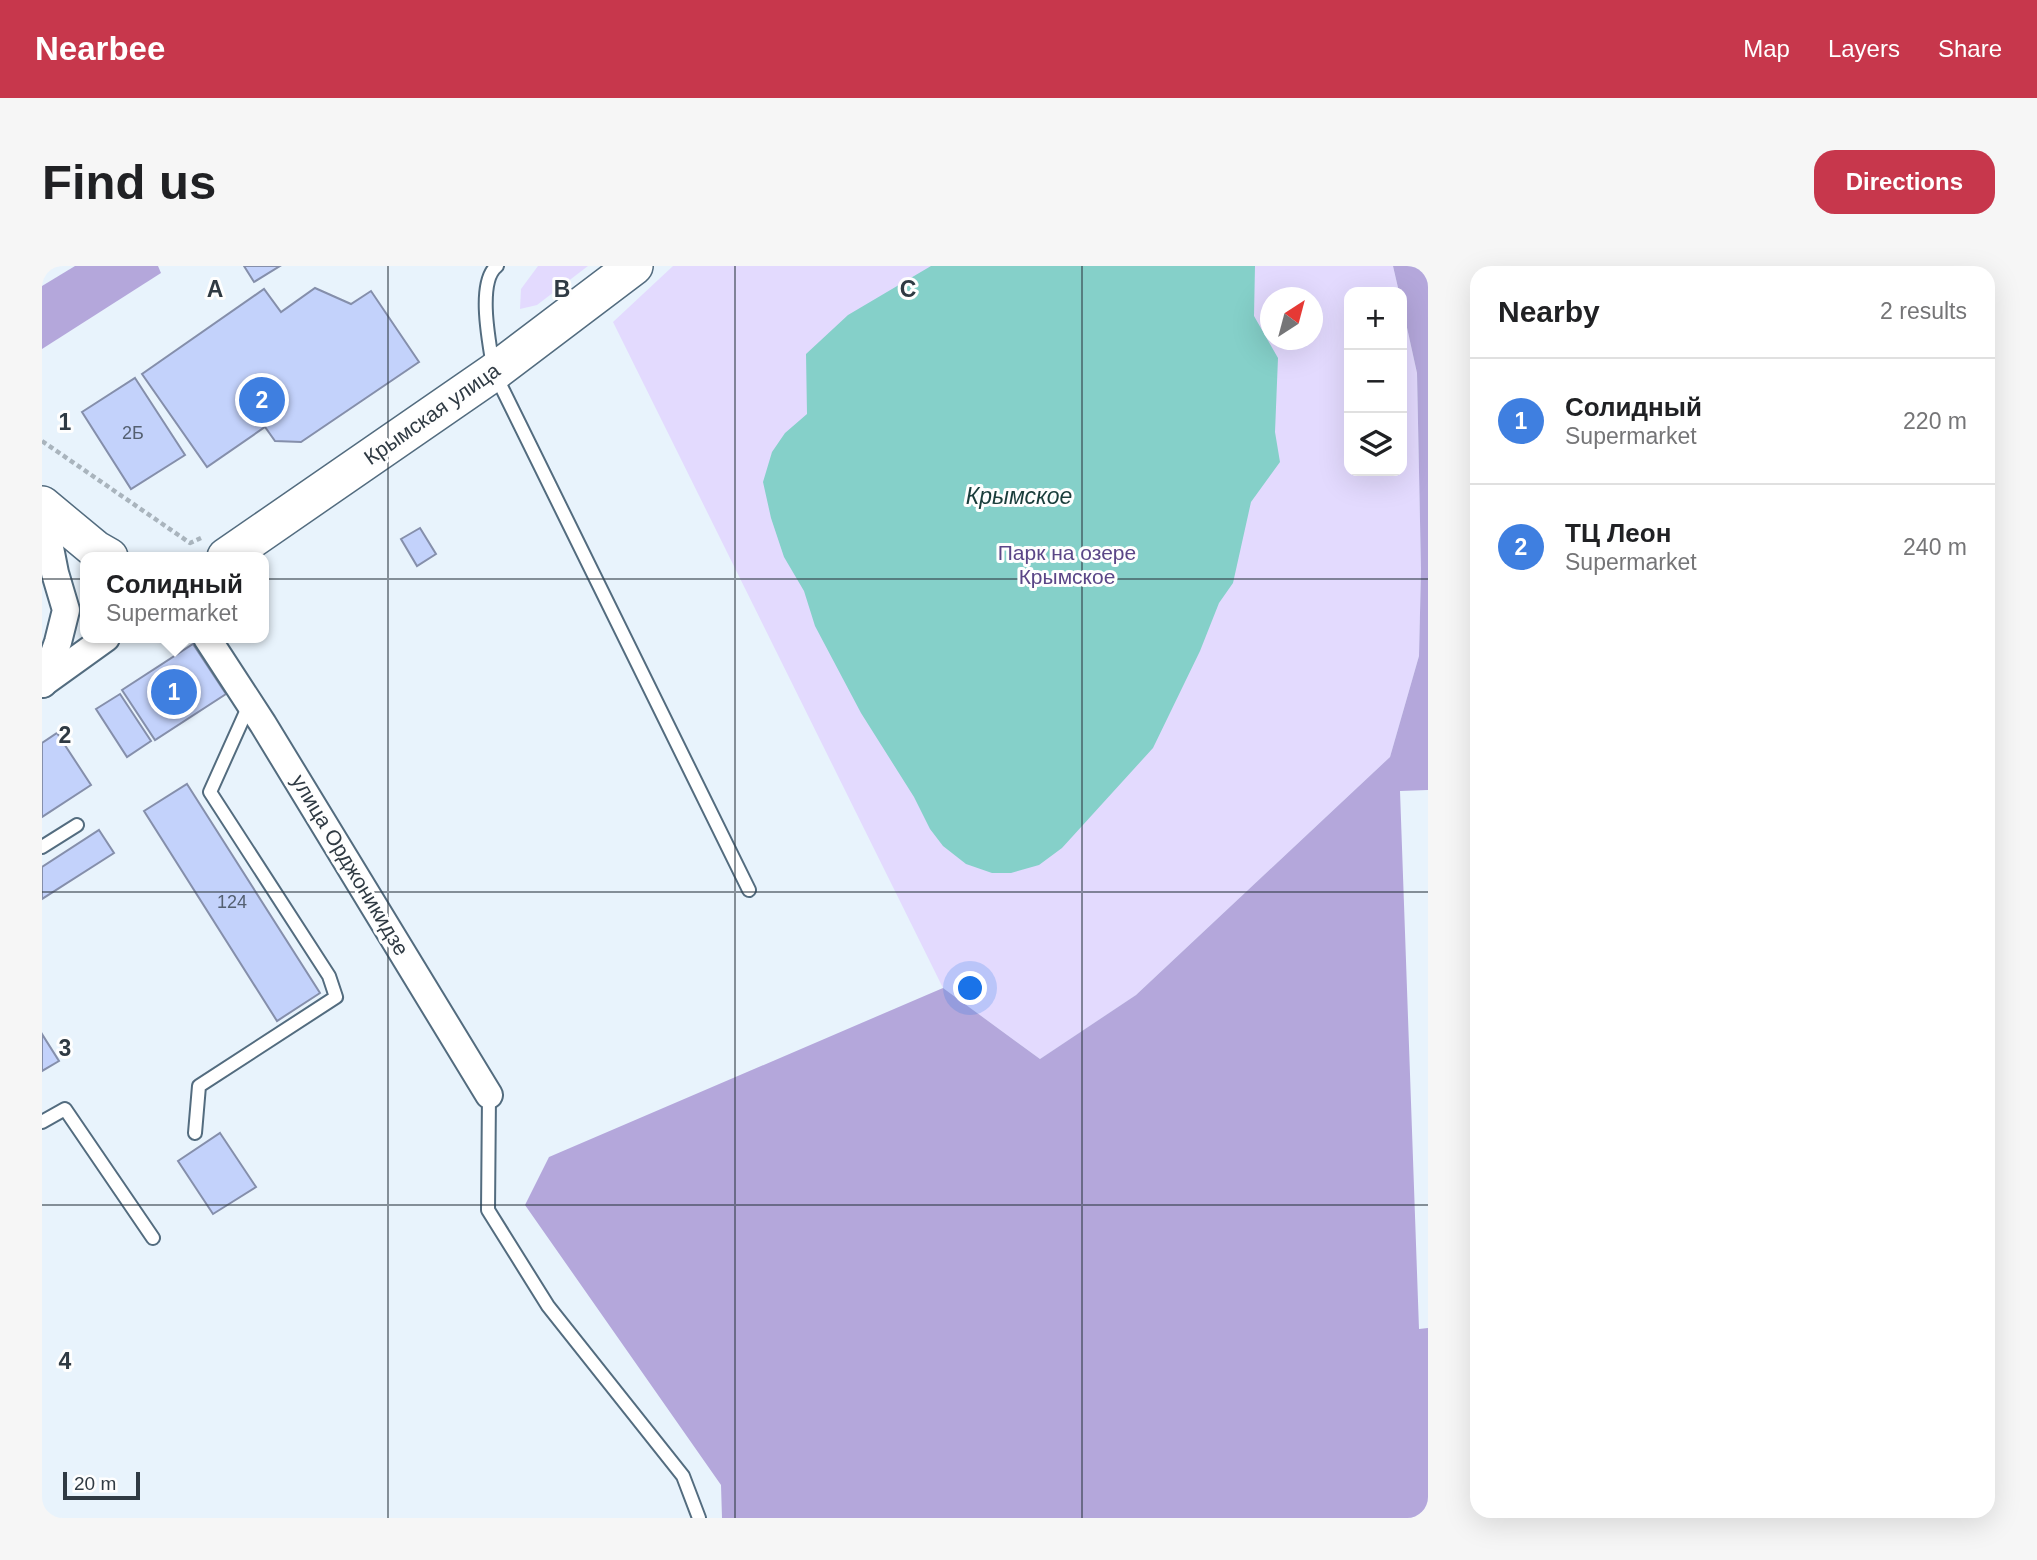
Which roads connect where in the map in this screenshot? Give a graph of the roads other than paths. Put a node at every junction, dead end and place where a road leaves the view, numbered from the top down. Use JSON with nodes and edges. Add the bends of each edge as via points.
{"nodes":[{"id":1,"x":497,"y":266,"type":"edge"},
{"id":2,"x":634,"y":266,"type":"edge"},
{"id":3,"x":494,"y":372,"type":"junction"},
{"id":4,"x":42,"y":506,"type":"edge"},
{"id":5,"x":219,"y":545,"type":"edge"},
{"id":6,"x":99,"y":552,"type":"edge"},
{"id":7,"x":99,"y":643,"type":"edge"},
{"id":8,"x":210,"y":643,"type":"edge"},
{"id":9,"x":42,"y":684,"type":"edge"},
{"id":10,"x":250,"y":704,"type":"junction"},
{"id":11,"x":77,"y":825,"type":"dead end"},
{"id":12,"x":42,"y":847,"type":"edge"},
{"id":13,"x":749,"y":890,"type":"dead end"},
{"id":14,"x":489,"y":1095,"type":"joint"},
{"id":15,"x":42,"y":1122,"type":"edge"},
{"id":16,"x":195,"y":1133,"type":"dead end"},
{"id":17,"x":153,"y":1238,"type":"dead end"},
{"id":18,"x":699,"y":1518,"type":"edge"}],
"edges":[{"from":1,"to":3,"type":"lane","via":[[485,290]]},
{"from":2,"to":3,"type":"main road","name":"Крымская улица"},
{"from":3,"to":5,"type":"main road","name":"Крымская улица"},
{"from":3,"to":13,"type":"lane"},
{"from":4,"to":6,"type":"main road"},
{"from":4,"to":9,"type":"street","via":[[66,610]]},
{"from":7,"to":9,"type":"street"},
{"from":8,"to":10,"type":"street","name":"улица Орджоникидзе"},
{"from":10,"to":14,"type":"street","name":"улица Орджоникидзе"},
{"from":10,"to":16,"type":"lane","via":[[210,792],[329,976],[336,997],[199,1086]]},
{"from":11,"to":12,"type":"lane"},
{"from":14,"to":18,"type":"lane","via":[[488,1210],[548,1306],[683,1476]]},
{"from":15,"to":17,"type":"lane","via":[[65,1109]]}]}
